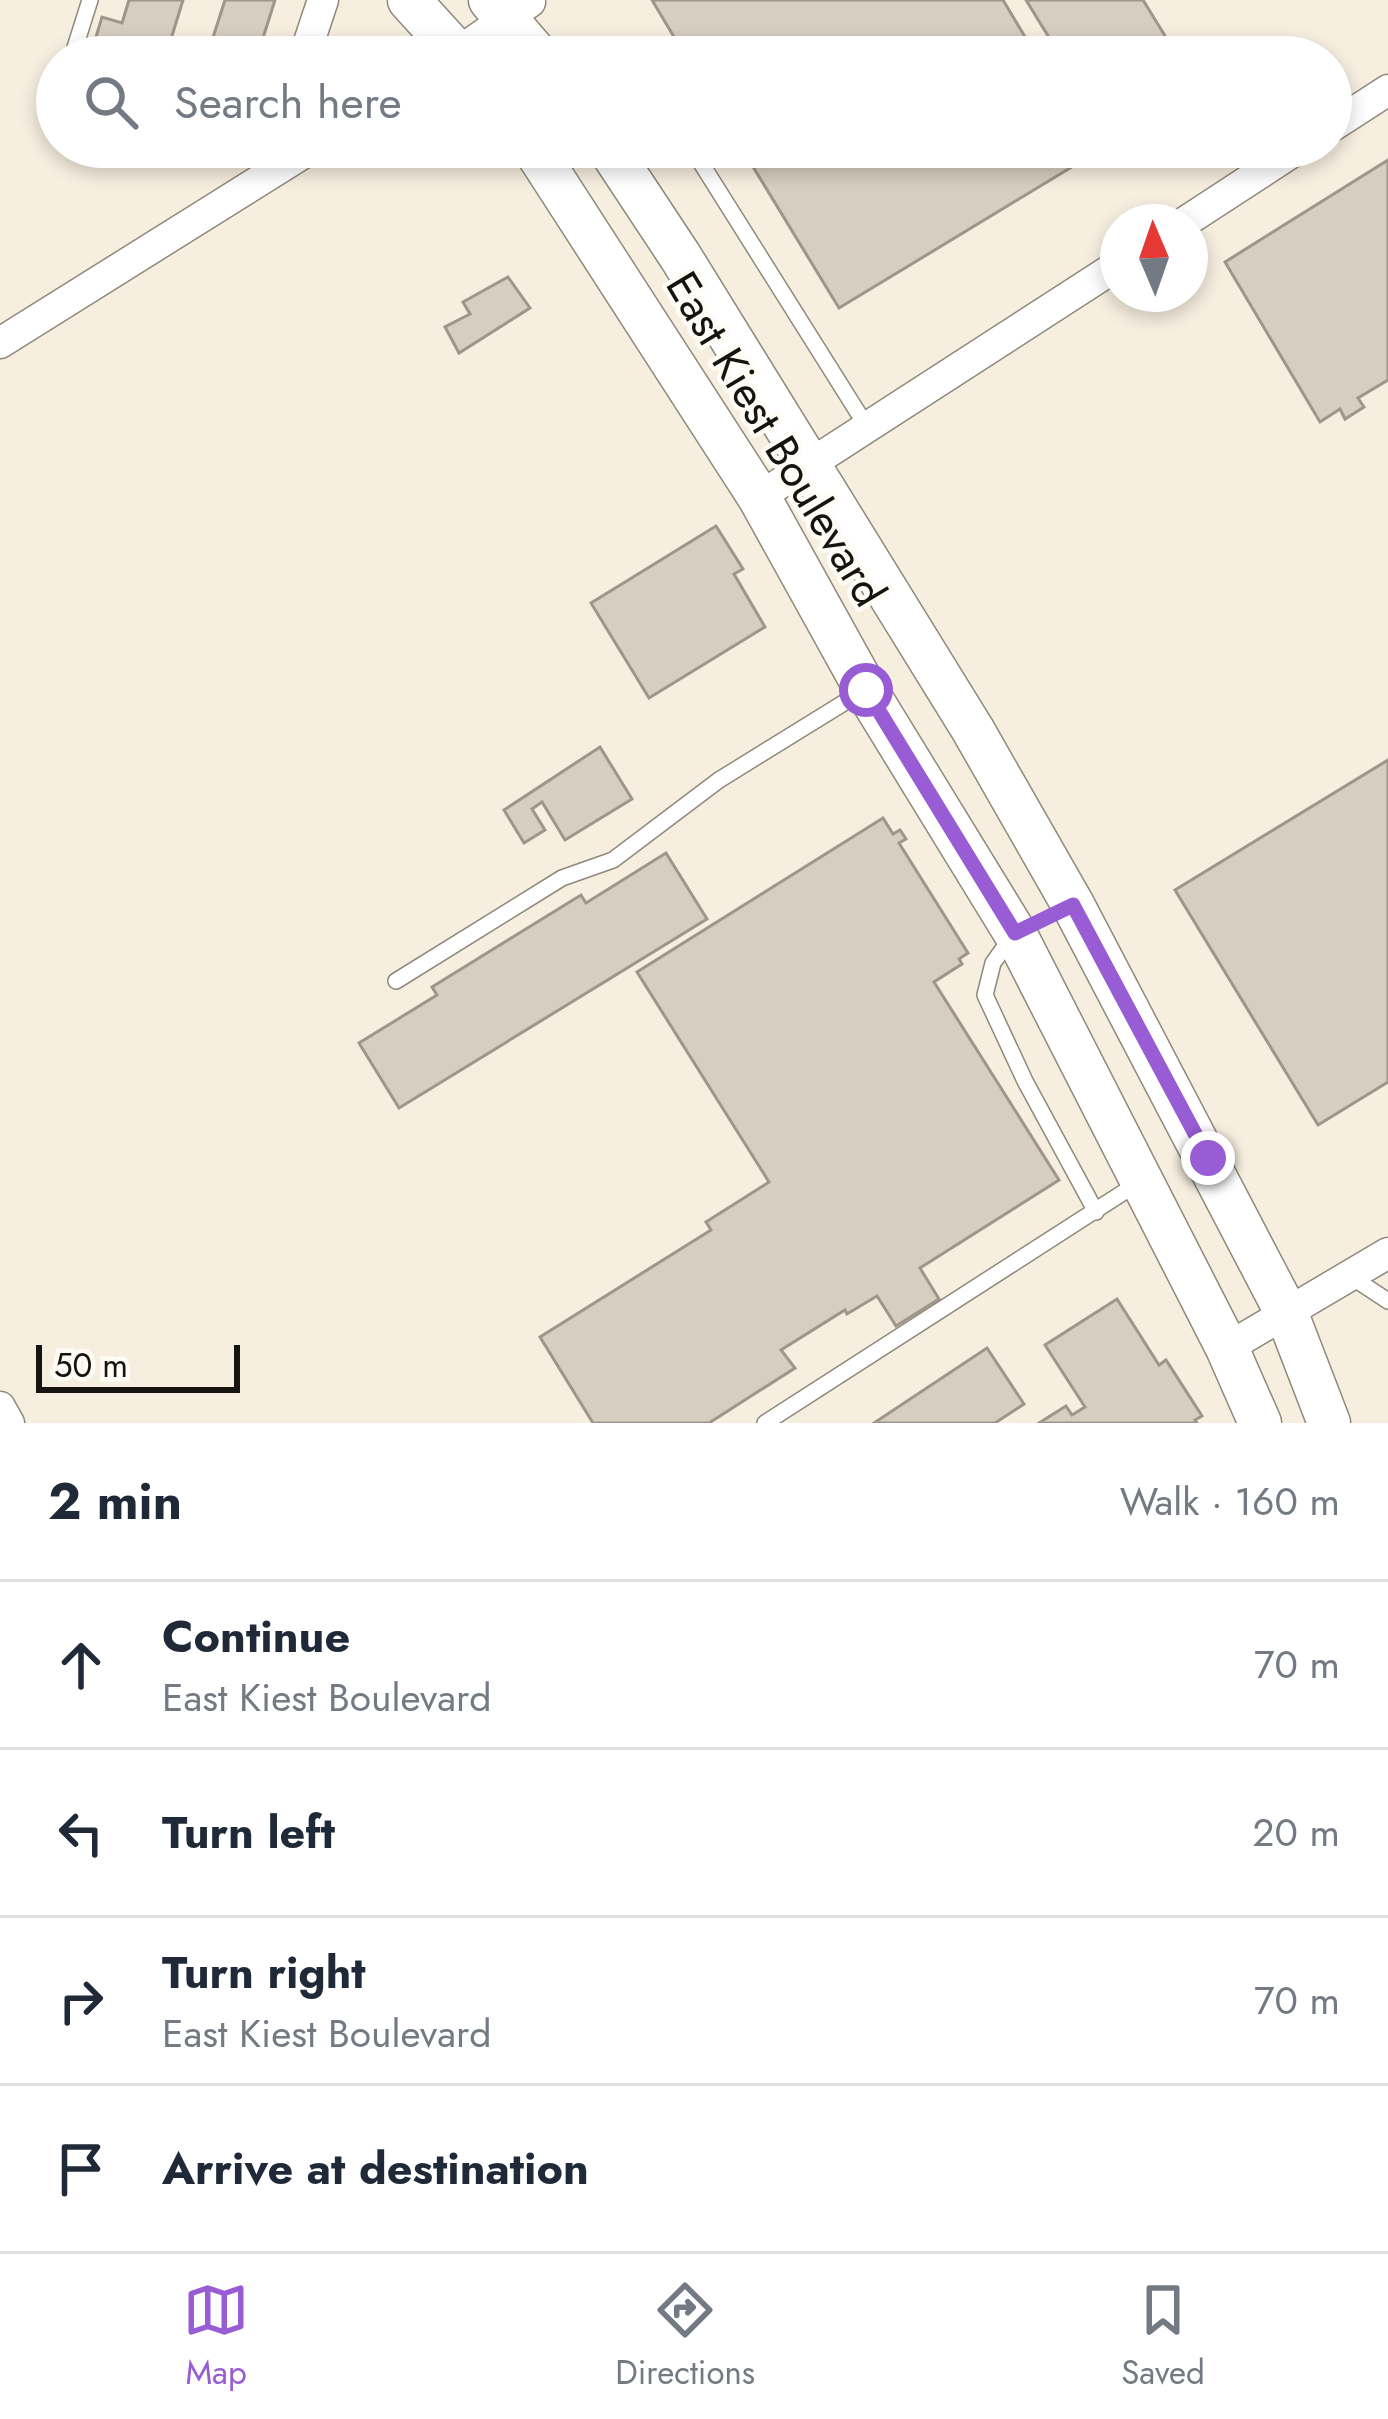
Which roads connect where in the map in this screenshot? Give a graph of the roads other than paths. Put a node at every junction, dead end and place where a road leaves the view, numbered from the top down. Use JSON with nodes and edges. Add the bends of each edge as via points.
{"nodes":[{"id":1,"x":90,"y":0,"type":"edge"},
{"id":2,"x":323,"y":0,"type":"edge"},
{"id":3,"x":410,"y":0,"type":"edge"},
{"id":4,"x":509,"y":7,"type":"edge"},
{"id":5,"x":79,"y":36,"type":"edge"},
{"id":6,"x":311,"y":36,"type":"edge"},
{"id":7,"x":440,"y":36,"type":"edge"},
{"id":8,"x":478,"y":36,"type":"edge"},
{"id":9,"x":526,"y":36,"type":"edge"},
{"id":10,"x":1388,"y":90,"type":"edge"},
{"id":11,"x":1352,"y":113,"type":"edge"},
{"id":12,"x":261,"y":168,"type":"edge"},
{"id":13,"x":547,"y":168,"type":"edge"},
{"id":14,"x":621,"y":168,"type":"edge"},
{"id":15,"x":704,"y":168,"type":"edge"},
{"id":16,"x":1268,"y":168,"type":"edge"},
{"id":17,"x":1208,"y":206,"type":"edge"},
{"id":18,"x":1100,"y":277,"type":"edge"},
{"id":19,"x":0,"y":343,"type":"edge"},
{"id":20,"x":868,"y":427,"type":"junction"},
{"id":21,"x":809,"y":464,"type":"junction"},
{"id":22,"x":759,"y":497,"type":"junction"},
{"id":23,"x":866,"y":690,"type":"junction"},
{"id":24,"x":1073,"y":905,"type":"junction"},
{"id":25,"x":1015,"y":933,"type":"junction"},
{"id":26,"x":396,"y":981,"type":"dead end"},
{"id":27,"x":1140,"y":1182,"type":"junction"},
{"id":28,"x":1096,"y":1212,"type":"junction"},
{"id":29,"x":1388,"y":1253,"type":"edge"},
{"id":30,"x":1350,"y":1276,"type":"junction"},
{"id":31,"x":1388,"y":1301,"type":"edge"},
{"id":32,"x":1286,"y":1314,"type":"junction"},
{"id":33,"x":1227,"y":1348,"type":"junction"},
{"id":34,"x":0,"y":1407,"type":"edge"},
{"id":35,"x":10,"y":1423,"type":"edge"},
{"id":36,"x":764,"y":1423,"type":"edge"},
{"id":37,"x":1260,"y":1423,"type":"edge"},
{"id":38,"x":1329,"y":1423,"type":"edge"}],
"edges":[{"from":1,"to":5,"type":"lane"},
{"from":2,"to":6,"type":"street"},
{"from":3,"to":7,"type":"main road"},
{"from":4,"to":8,"type":"street"},
{"from":4,"to":9,"type":"main road"},
{"from":10,"to":11,"type":"street"},
{"from":12,"to":19,"type":"street"},
{"from":13,"to":22,"type":"main road","name":"East Kiest Boulevard"},
{"from":14,"to":21,"type":"main road","name":"East Kiest Boulevard"},
{"from":15,"to":20,"type":"lane"},
{"from":16,"to":17,"type":"street"},
{"from":18,"to":20,"type":"street"},
{"from":20,"to":21,"type":"street"},
{"from":21,"to":22,"type":"street"},
{"from":21,"to":24,"type":"main road","name":"East Kiest Boulevard"},
{"from":22,"to":23,"type":"main road","name":"East Kiest Boulevard"},
{"from":23,"to":25,"type":"main road","name":"East Kiest Boulevard"},
{"from":23,"to":26,"type":"lane","via":[[719,780],[613,860],[562,878]]},
{"from":24,"to":25,"type":"main road"},
{"from":24,"to":32,"type":"main road","name":"East Kiest Boulevard"},
{"from":25,"to":27,"type":"main road","name":"East Kiest Boulevard"},
{"from":25,"to":28,"type":"lane","via":[[993,963],[985,995]]},
{"from":27,"to":28,"type":"lane"},
{"from":27,"to":33,"type":"main road","name":"East Kiest Boulevard"},
{"from":28,"to":36,"type":"lane"},
{"from":29,"to":30,"type":"street"},
{"from":30,"to":31,"type":"lane"},
{"from":30,"to":32,"type":"street"},
{"from":32,"to":33,"type":"street"},
{"from":32,"to":38,"type":"main road","name":"East Kiest Boulevard"},
{"from":33,"to":37,"type":"main road","name":"East Kiest Boulevard"},
{"from":34,"to":35,"type":"street"}]}
